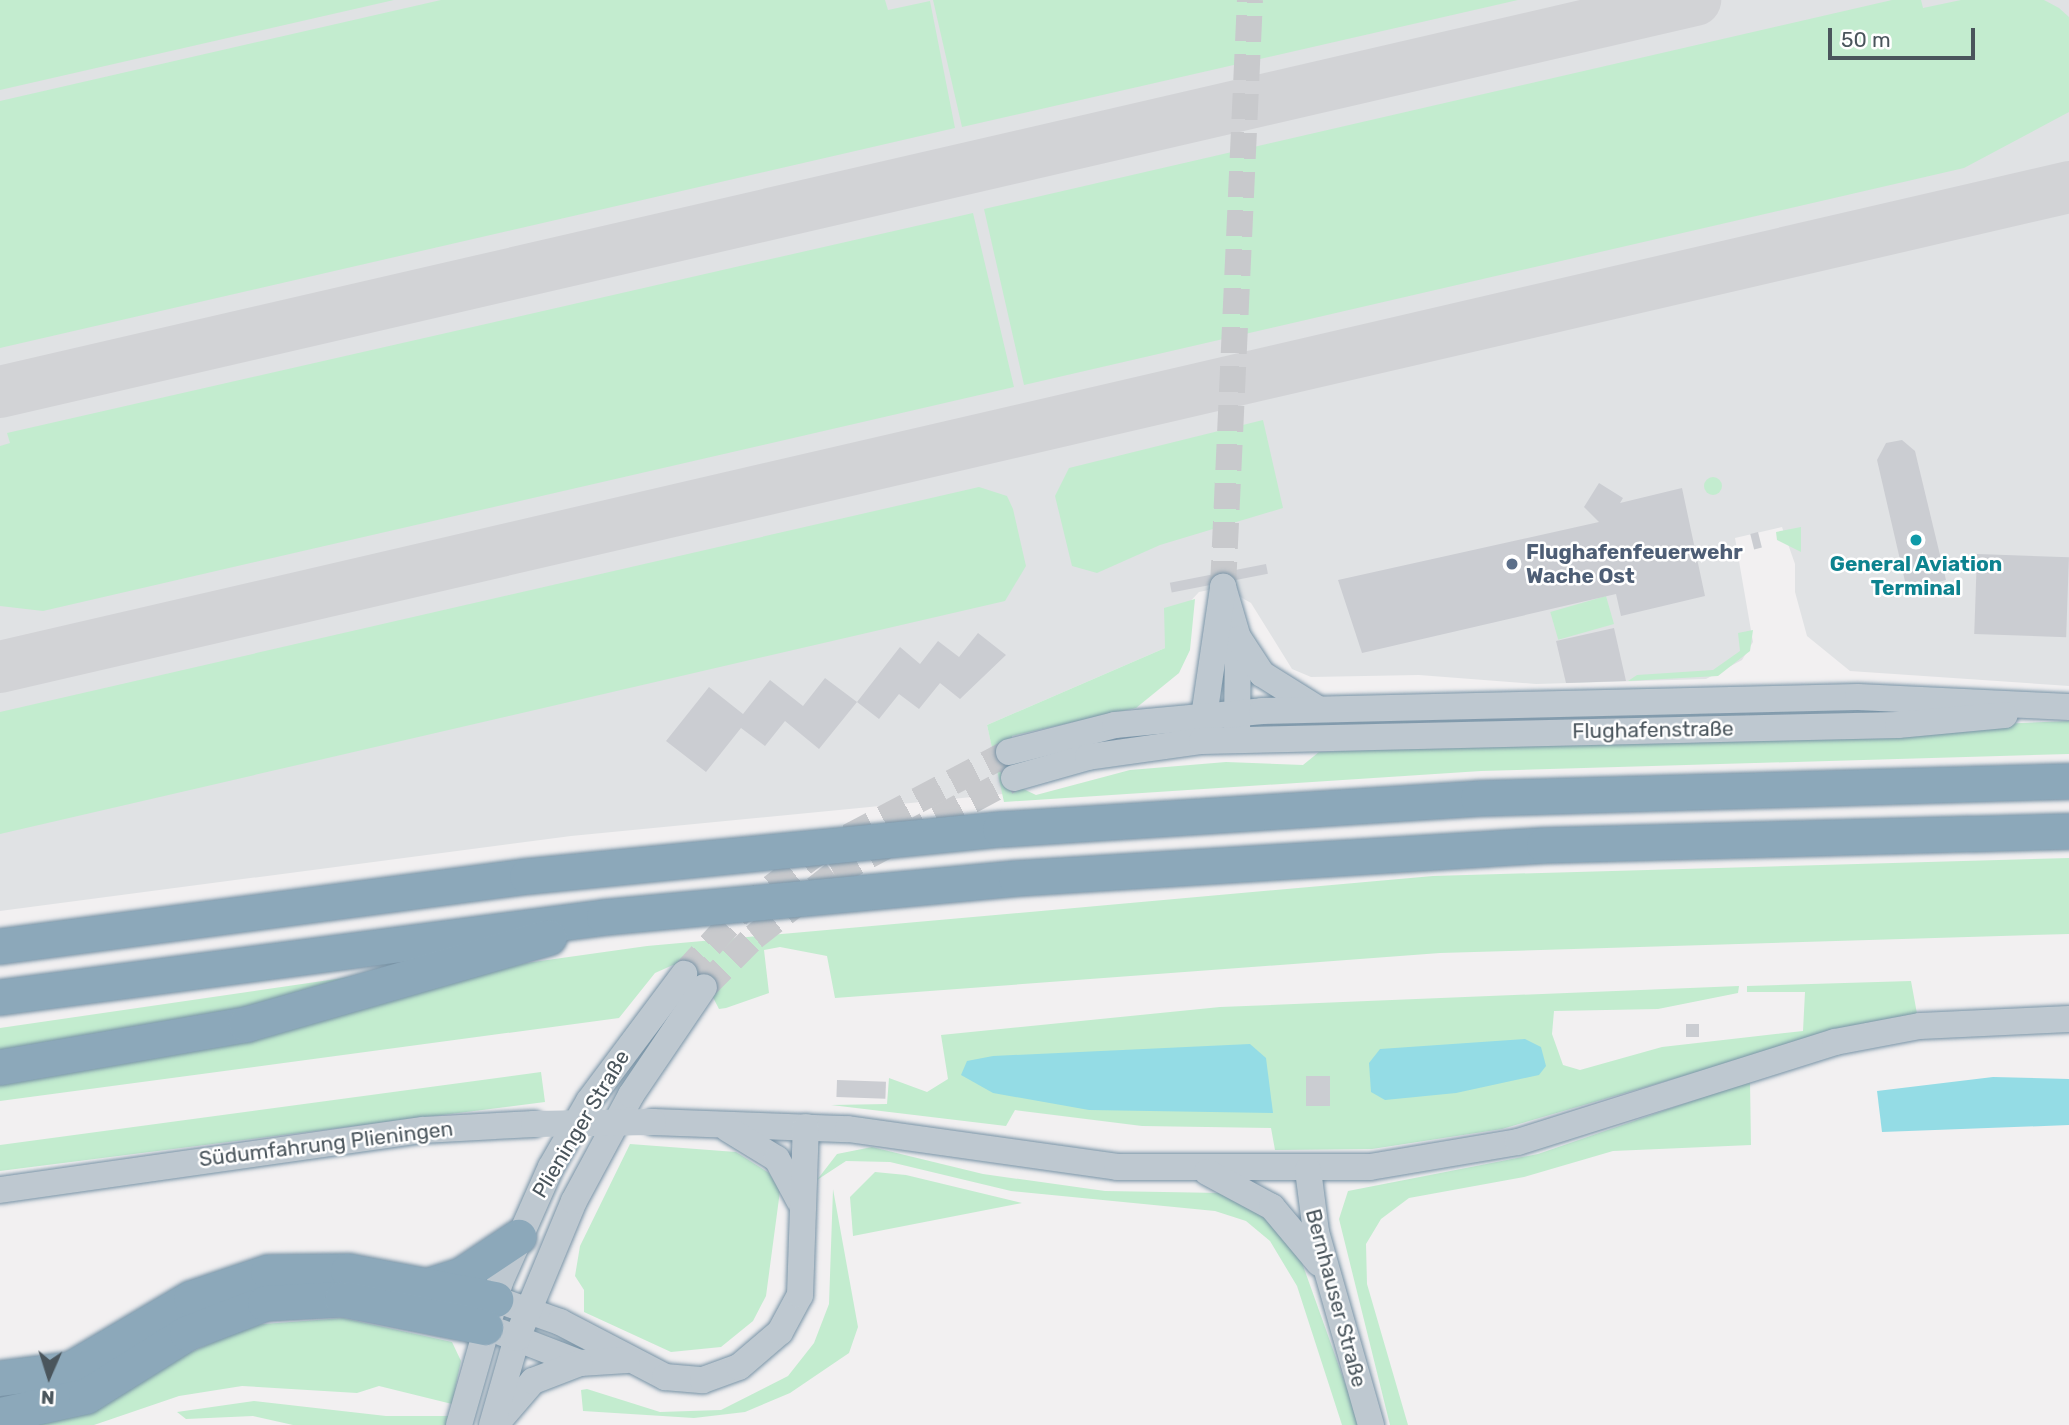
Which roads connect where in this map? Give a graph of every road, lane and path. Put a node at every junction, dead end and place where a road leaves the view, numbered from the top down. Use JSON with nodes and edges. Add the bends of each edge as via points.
{"nodes":[{"id":1,"x":1238,"y":638,"type":"junction"},
{"id":2,"x":2069,"y":709,"type":"edge"},
{"id":3,"x":1320,"y":710,"type":"junction"},
{"id":4,"x":1237,"y":713,"type":"junction"},
{"id":5,"x":1203,"y":714,"type":"junction"},
{"id":6,"x":1236,"y":740,"type":"junction"},
{"id":7,"x":1202,"y":741,"type":"junction"},
{"id":8,"x":1009,"y":752,"type":"tunnel mouth"},
{"id":9,"x":1014,"y":778,"type":"tunnel mouth"},
{"id":10,"x":2069,"y":781,"type":"edge"},
{"id":11,"x":2069,"y":831,"type":"edge"},
{"id":12,"x":604,"y":917,"type":"junction"},
{"id":13,"x":0,"y":946,"type":"edge"},
{"id":14,"x":0,"y":997,"type":"edge"},
{"id":15,"x":2069,"y":1019,"type":"edge"},
{"id":16,"x":0,"y":1068,"type":"edge"},
{"id":17,"x":717,"y":1124,"type":"junction"},
{"id":18,"x":806,"y":1127,"type":"junction"},
{"id":19,"x":1200,"y":1169,"type":"junction"},
{"id":20,"x":1308,"y":1170,"type":"junction"},
{"id":21,"x":0,"y":1190,"type":"edge"},
{"id":22,"x":800,"y":1201,"type":"junction"},
{"id":23,"x":518,"y":1237,"type":"junction"},
{"id":24,"x":1327,"y":1274,"type":"junction"},
{"id":25,"x":430,"y":1285,"type":"junction"},
{"id":26,"x":527,"y":1310,"type":"junction"},
{"id":27,"x":499,"y":1321,"type":"junction"},
{"id":28,"x":628,"y":1360,"type":"junction"},
{"id":29,"x":580,"y":1363,"type":"junction"},
{"id":30,"x":0,"y":1378,"type":"edge"},
{"id":31,"x":0,"y":1415,"type":"edge"},
{"id":32,"x":460,"y":1425,"type":"edge"},
{"id":33,"x":494,"y":1425,"type":"edge"},
{"id":34,"x":1371,"y":1425,"type":"edge"}],
"edges":[{"from":1,"to":3,"type":"main road","via":[[1262,674]]},
{"from":1,"to":4,"type":"main road"},
{"from":1,"to":5,"type":"main road","via":[[1223,587]]},
{"from":2,"to":3,"type":"main road","name":"Flughafenstraße","via":[[1858,697]]},
{"from":2,"to":6,"type":"main road","name":"Flughafenstraße","via":[[1898,725]]},
{"from":3,"to":4,"type":"main road","name":"Flughafenstraße"},
{"from":4,"to":5,"type":"main road"},
{"from":4,"to":6,"type":"main road"},
{"from":5,"to":7,"type":"main road"},
{"from":5,"to":8,"type":"main road","via":[[1092,729]]},
{"from":6,"to":7,"type":"main road"},
{"from":7,"to":9,"type":"main road","via":[[1088,757]]},
{"from":10,"to":13,"type":"highway","via":[[1492,797],[1013,828],[527,876]]},
{"from":11,"to":12,"type":"highway","via":[[1386,853]]},
{"from":12,"to":14,"type":"highway"},
{"from":12,"to":16,"type":"highway","via":[[485,960],[290,1013]]},
{"from":15,"to":20,"type":"main road","name":"Südumfahrung Plieningen","via":[[1920,1026],[1847,1040],[1496,1147]]},
{"from":17,"to":18,"type":"main road","name":"Südumfahrung Plieningen"},
{"from":17,"to":21,"type":"main road","name":"Südumfahrung Plieningen","bridge":true,"via":[[534,1124],[423,1130]]},
{"from":17,"to":22,"type":"main road","via":[[777,1158]]},
{"from":18,"to":19,"type":"main road","name":"Südumfahrung Plieningen","via":[[899,1134],[1099,1165]]},
{"from":18,"to":22,"type":"main road"},
{"from":19,"to":20,"type":"main road","name":"Südumfahrung Plieningen"},
{"from":19,"to":24,"type":"main road","via":[[1272,1207]]},
{"from":20,"to":24,"type":"main road","name":"Bernhauser Straße"},
{"from":22,"to":28,"type":"main road","via":[[800,1295],[763,1350],[727,1373],[697,1381],[665,1377]]},
{"from":23,"to":25,"type":"highway","via":[[461,1275]]},
{"from":23,"to":26,"type":"main road","name":"Plieninger Straße","via":[[589,1101],[694,981],[620,1114]]},
{"from":23,"to":27,"type":"main road","name":"Plieninger Straße"},
{"from":24,"to":34,"type":"main road","name":"Bernhauser Straße"},
{"from":25,"to":27,"type":"highway"},
{"from":25,"to":30,"type":"highway","via":[[332,1270],[268,1272],[191,1298],[70,1368]]},
{"from":26,"to":27,"type":"main road"},
{"from":26,"to":28,"type":"main road"},
{"from":27,"to":29,"type":"main road"},
{"from":27,"to":31,"type":"highway","via":[[342,1300],[265,1303],[187,1333],[86,1396]]},
{"from":27,"to":32,"type":"main road"},
{"from":27,"to":33,"type":"main road"},
{"from":28,"to":29,"type":"main road"},
{"from":29,"to":33,"type":"main road","via":[[533,1381]]}]}
